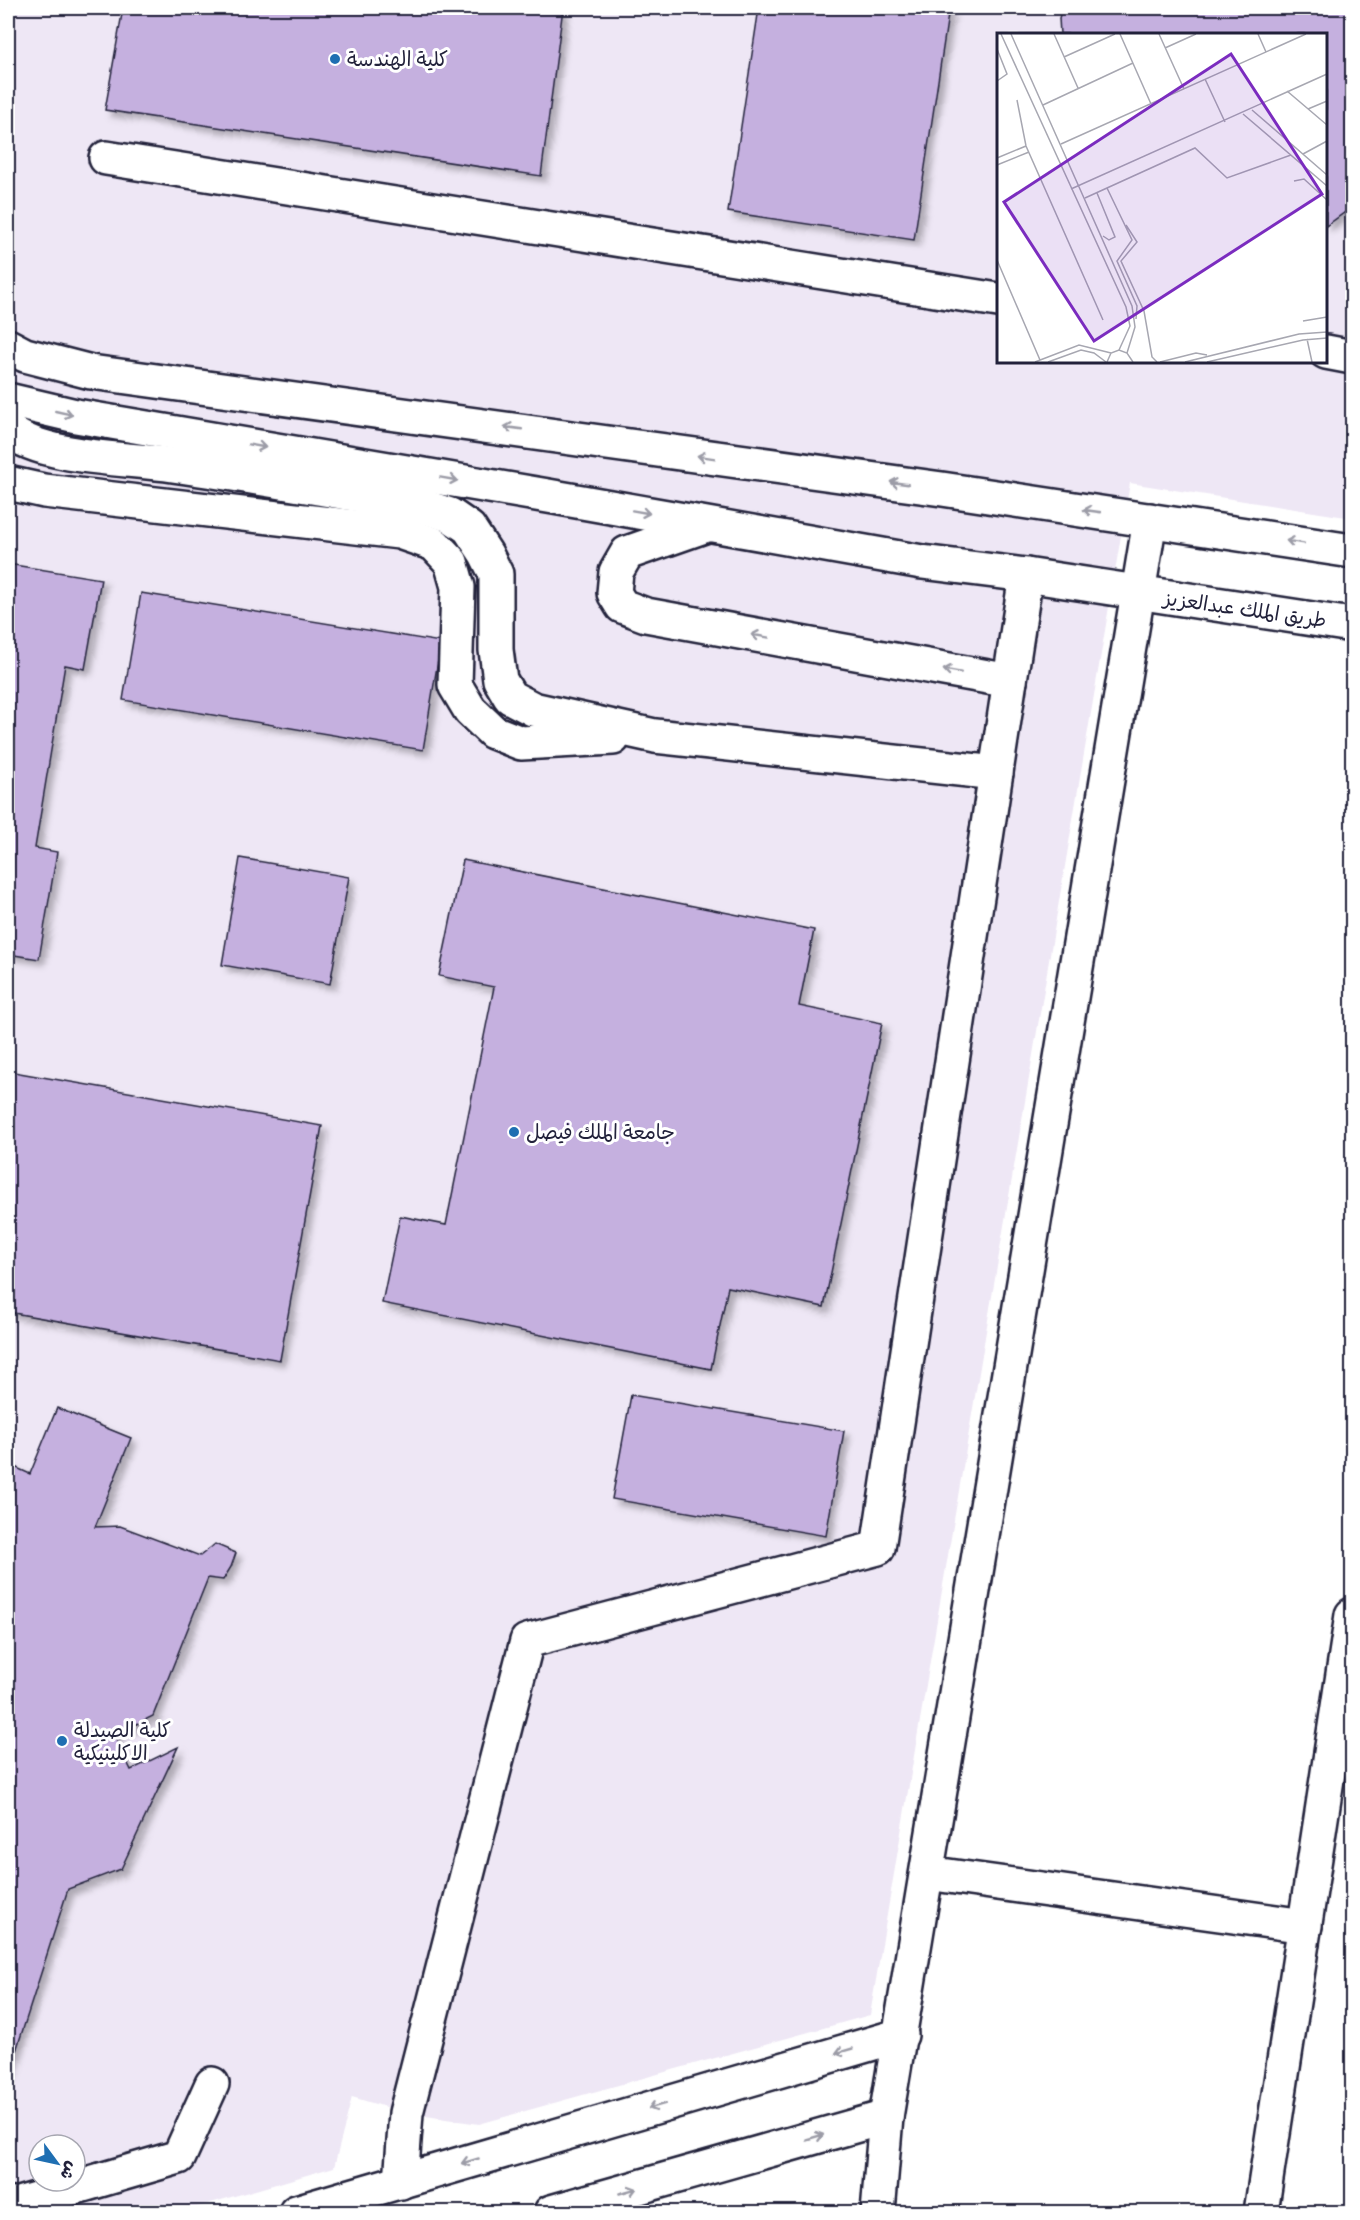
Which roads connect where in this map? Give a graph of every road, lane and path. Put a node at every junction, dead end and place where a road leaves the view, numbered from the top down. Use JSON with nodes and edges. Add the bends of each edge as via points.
{"nodes":[{"id":1,"x":106,"y":158,"type":"dead end"},
{"id":2,"x":997,"y":300,"type":"edge"},
{"id":3,"x":8,"y":346,"type":"edge"},
{"id":4,"x":1327,"y":352,"type":"edge"},
{"id":5,"x":1353,"y":357,"type":"edge"},
{"id":6,"x":8,"y":400,"type":"edge"},
{"id":7,"x":8,"y":430,"type":"edge"},
{"id":8,"x":8,"y":483,"type":"edge"},
{"id":9,"x":1150,"y":519,"type":"junction"},
{"id":10,"x":709,"y":525,"type":"junction"},
{"id":11,"x":1353,"y":551,"type":"edge"},
{"id":12,"x":1026,"y":575,"type":"junction"},
{"id":13,"x":1137,"y":594,"type":"junction"},
{"id":14,"x":1353,"y":625,"type":"edge"},
{"id":15,"x":1010,"y":681,"type":"junction"},
{"id":16,"x":655,"y":736,"type":"junction"},
{"id":17,"x":996,"y":773,"type":"junction"},
{"id":18,"x":1353,"y":1616,"type":"edge"},
{"id":19,"x":1343,"y":1741,"type":"edge"},
{"id":20,"x":927,"y":1873,"type":"junction"},
{"id":21,"x":1305,"y":1926,"type":"junction"},
{"id":22,"x":900,"y":2035,"type":"junction"},
{"id":23,"x":212,"y":2084,"type":"dead end"},
{"id":24,"x":886,"y":2117,"type":"junction"},
{"id":25,"x":401,"y":2182,"type":"junction"},
{"id":26,"x":8,"y":2207,"type":"edge"},
{"id":27,"x":296,"y":2212,"type":"edge"},
{"id":28,"x":551,"y":2212,"type":"edge"},
{"id":29,"x":878,"y":2212,"type":"edge"},
{"id":30,"x":1261,"y":2212,"type":"edge"}],
"edges":[{"from":1,"to":2,"type":"street"},
{"from":9,"to":3,"type":"street","one_way":true,"via":[[91,372],[24,355]]},
{"from":4,"to":5,"type":"street"},
{"from":6,"to":10,"type":"street","name":"طريق الملك عبدالعزيز","one_way":true,"via":[[76,416]]},
{"from":7,"to":16,"type":"street","via":[[31,444],[52,450],[407,503],[450,515],[469,528],[496,574],[496,651],[500,681],[510,697],[532,709]]},
{"from":8,"to":16,"type":"street","via":[[44,491],[399,532],[434,544],[451,562],[458,587],[455,684],[470,710],[493,732],[521,743]]},
{"from":11,"to":9,"type":"street","one_way":true},
{"from":9,"to":13,"type":"street"},
{"from":10,"to":12,"type":"street","name":"طريق الملك عبدالعزيز","via":[[922,562]]},
{"from":15,"to":10,"type":"street","one_way":true,"via":[[645,615],[622,606],[614,593],[616,572],[627,553]]},
{"from":12,"to":13,"type":"street","name":"طريق الملك عبدالعزيز"},
{"from":12,"to":15,"type":"street"},
{"from":13,"to":14,"type":"street","name":"طريق الملك عبدالعزيز"},
{"from":13,"to":20,"type":"street"},
{"from":15,"to":17,"type":"street"},
{"from":16,"to":17,"type":"street"},
{"from":17,"to":25,"type":"street","via":[[878,1548],[527,1641],[406,2113]]},
{"from":18,"to":19,"type":"street"},
{"from":19,"to":21,"type":"street"},
{"from":20,"to":21,"type":"street"},
{"from":20,"to":22,"type":"street"},
{"from":21,"to":30,"type":"street"},
{"from":22,"to":24,"type":"street"},
{"from":22,"to":25,"type":"street","one_way":true},
{"from":23,"to":26,"type":"street","via":[[179,2157]]},
{"from":28,"to":24,"type":"street","one_way":true},
{"from":24,"to":29,"type":"street"},
{"from":25,"to":27,"type":"street"}]}
